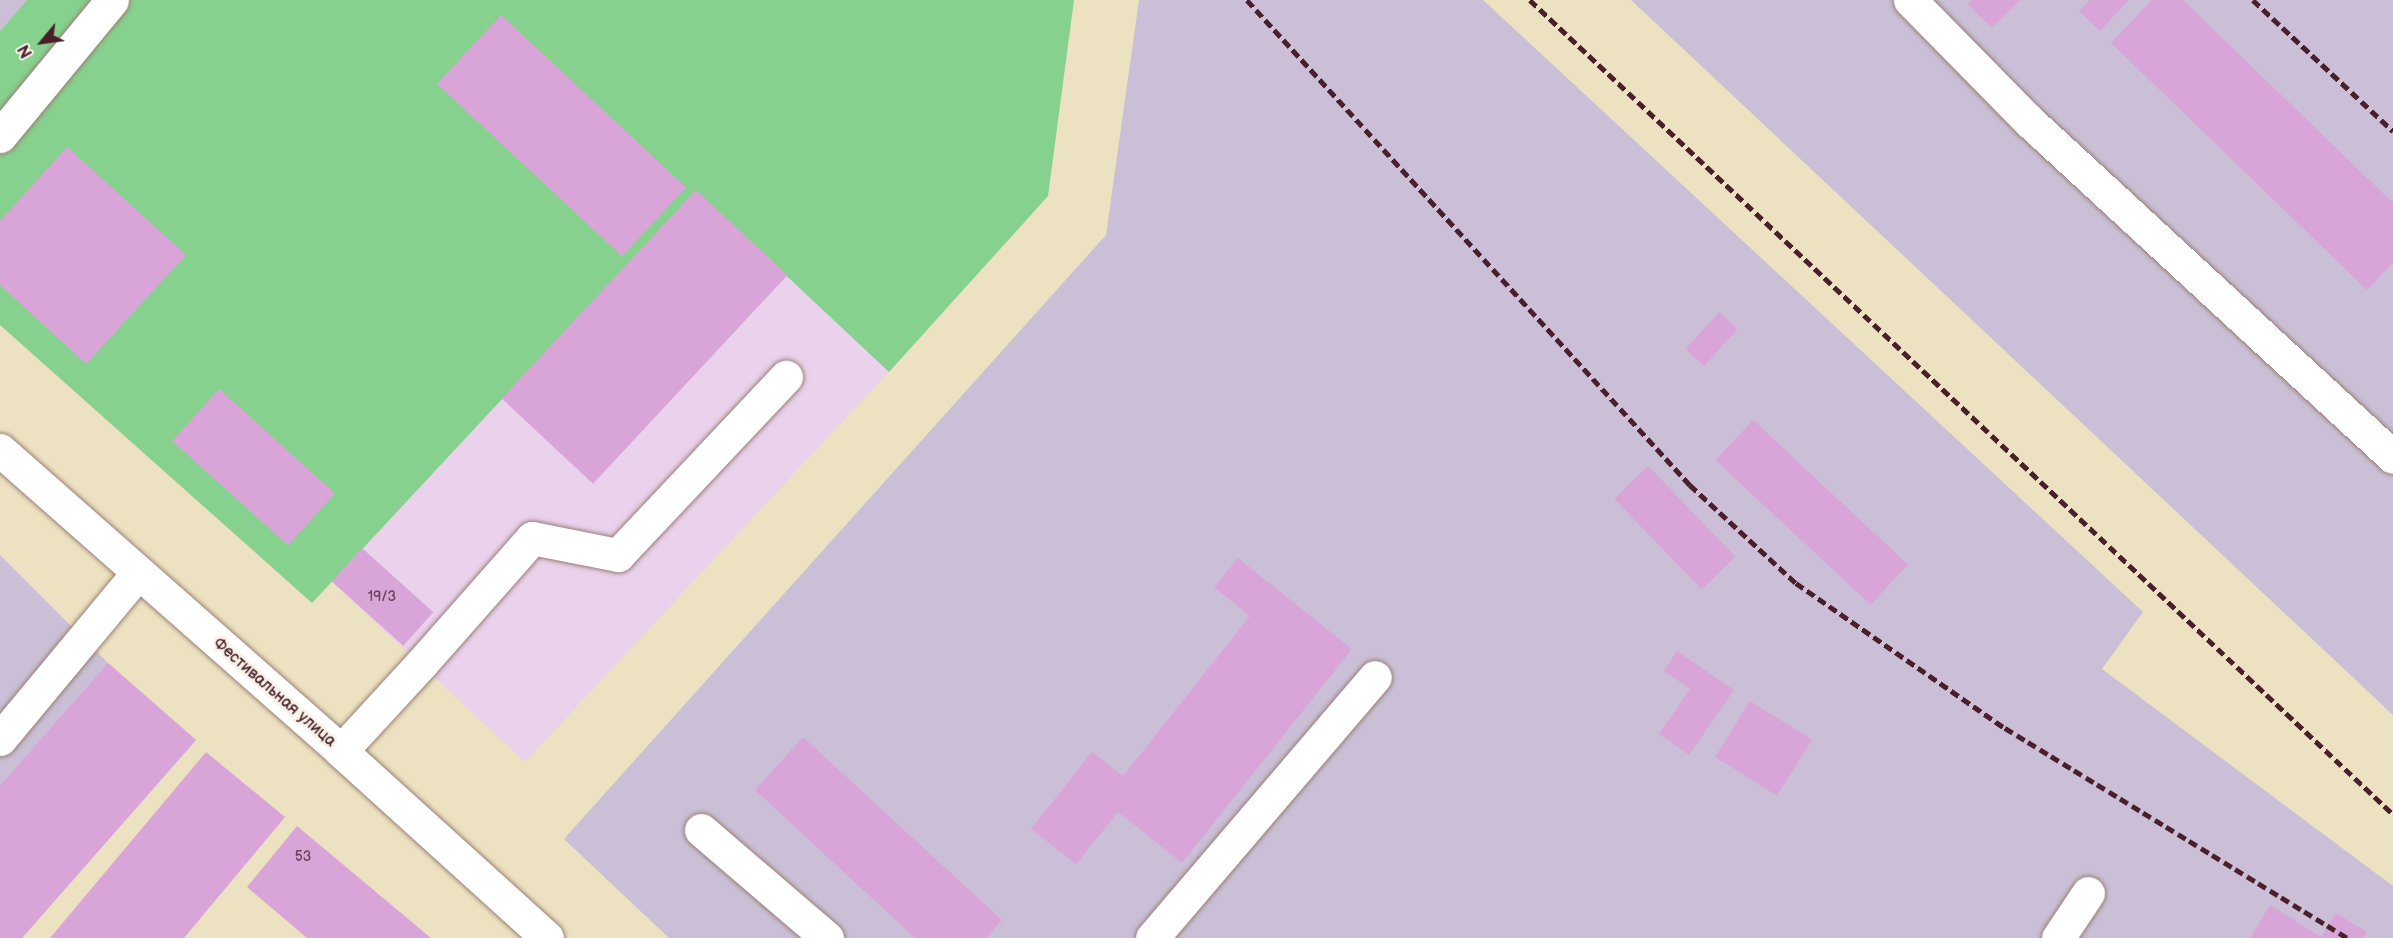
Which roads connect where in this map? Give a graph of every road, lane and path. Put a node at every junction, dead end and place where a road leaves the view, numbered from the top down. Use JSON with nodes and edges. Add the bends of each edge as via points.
{"nodes":[{"id":1,"x":112,"y":0,"type":"edge"},
{"id":2,"x":1910,"y":0,"type":"edge"},
{"id":3,"x":0,"y":136,"type":"edge"},
{"id":4,"x":786,"y":377,"type":"dead end"},
{"id":5,"x":0,"y":450,"type":"edge"},
{"id":6,"x":2391,"y":450,"type":"edge"},
{"id":7,"x":138,"y":573,"type":"junction"},
{"id":8,"x":1375,"y":677,"type":"dead end"},
{"id":9,"x":0,"y":738,"type":"edge"},
{"id":10,"x":341,"y":751,"type":"junction"},
{"id":11,"x":701,"y":830,"type":"dead end"},
{"id":12,"x":2088,"y":893,"type":"dead end"},
{"id":13,"x":547,"y":938,"type":"edge"},
{"id":14,"x":827,"y":938,"type":"edge"},
{"id":15,"x":1152,"y":938,"type":"edge"},
{"id":16,"x":2058,"y":938,"type":"edge"}],
"edges":[{"from":1,"to":3,"type":"main road"},
{"from":2,"to":6,"type":"main road","via":[[2029,121]]},
{"from":4,"to":10,"type":"main road","via":[[618,555],[532,538]]},
{"from":5,"to":7,"type":"main road","name":"Фестивальная улица"},
{"from":7,"to":9,"type":"main road"},
{"from":7,"to":10,"type":"main road","name":"Фестивальная улица"},
{"from":8,"to":15,"type":"main road"},
{"from":10,"to":13,"type":"main road","name":"Фестивальная улица"},
{"from":11,"to":14,"type":"main road"},
{"from":12,"to":16,"type":"main road"}]}
